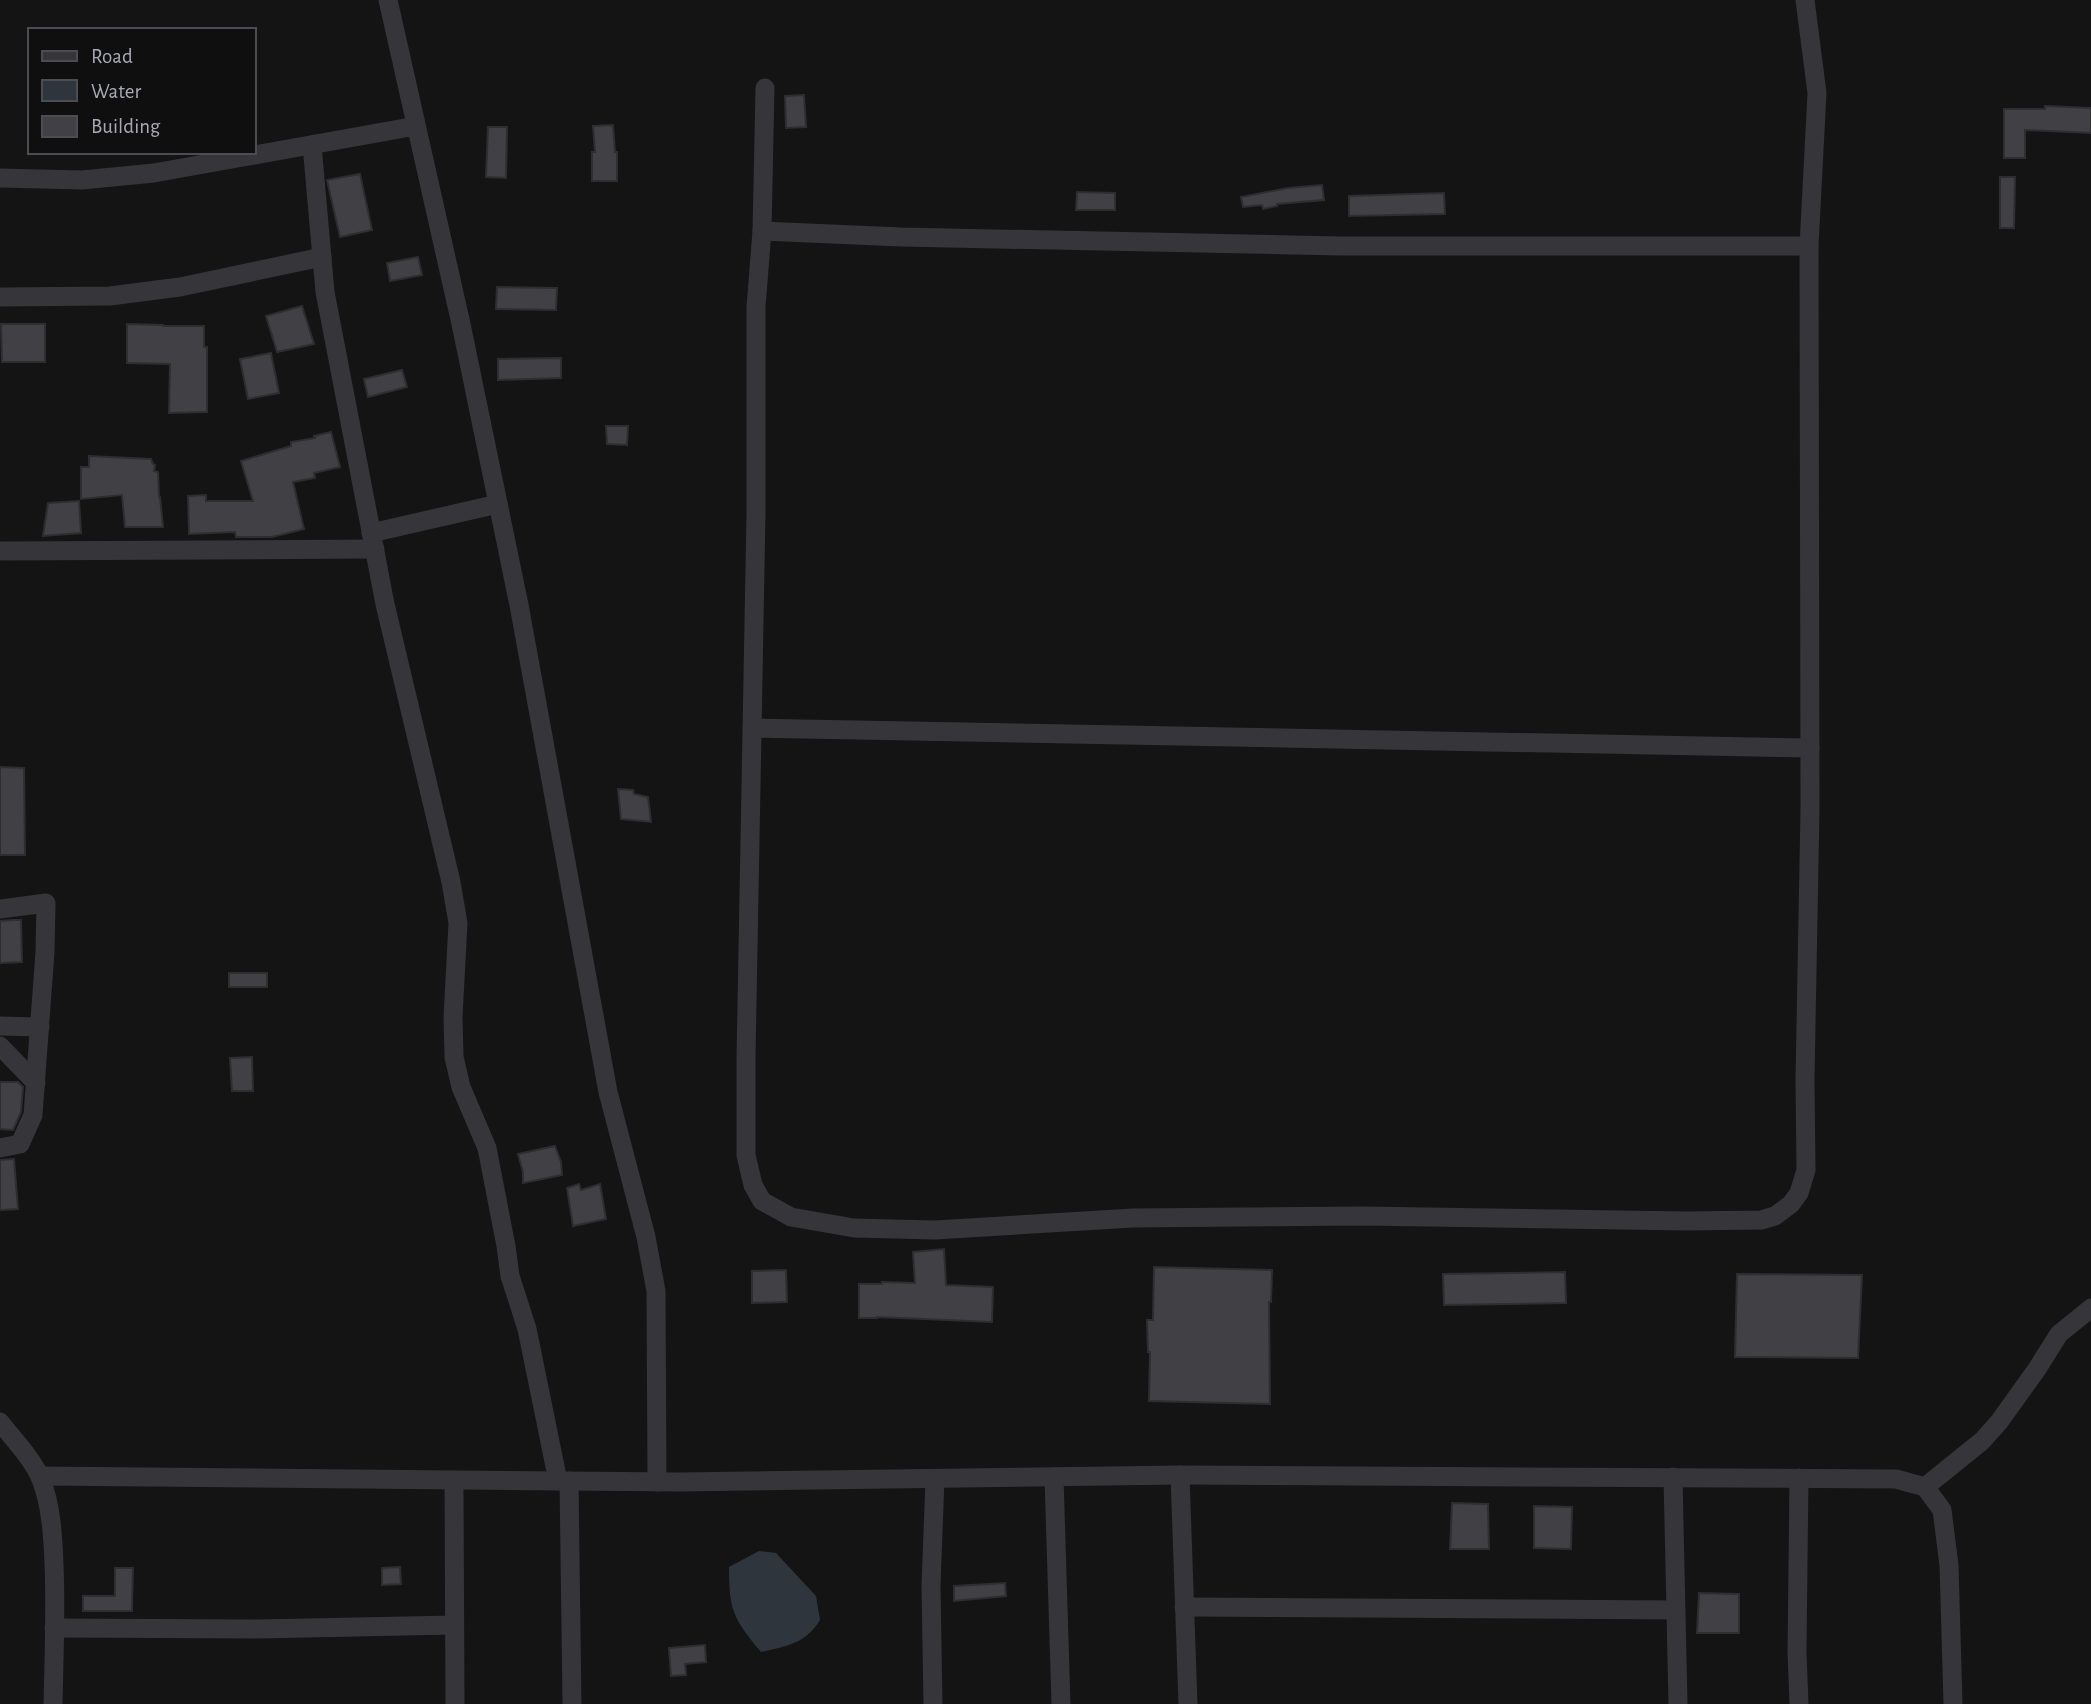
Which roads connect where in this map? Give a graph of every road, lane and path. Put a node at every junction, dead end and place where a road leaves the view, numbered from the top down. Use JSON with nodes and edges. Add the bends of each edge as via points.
{"nodes":[{"id":1,"x":388,"y":0,"type":"edge"},
{"id":2,"x":1805,"y":0,"type":"edge"},
{"id":3,"x":765,"y":88,"type":"dead end"},
{"id":4,"x":416,"y":126,"type":"junction"},
{"id":5,"x":312,"y":145,"type":"junction"},
{"id":6,"x":0,"y":178,"type":"edge"},
{"id":7,"x":762,"y":232,"type":"junction"},
{"id":8,"x":1809,"y":246,"type":"junction"},
{"id":9,"x":322,"y":257,"type":"junction"},
{"id":10,"x":0,"y":297,"type":"edge"},
{"id":11,"x":498,"y":504,"type":"junction"},
{"id":12,"x":373,"y":541,"type":"junction"},
{"id":13,"x":0,"y":551,"type":"edge"},
{"id":14,"x":752,"y":728,"type":"junction"},
{"id":15,"x":1810,"y":748,"type":"junction"},
{"id":16,"x":0,"y":909,"type":"edge"},
{"id":17,"x":0,"y":1026,"type":"edge"},
{"id":18,"x":40,"y":1027,"type":"junction"},
{"id":19,"x":0,"y":1046,"type":"edge"},
{"id":20,"x":36,"y":1083,"type":"junction"},
{"id":21,"x":0,"y":1148,"type":"edge"},
{"id":22,"x":2091,"y":1308,"type":"edge"},
{"id":23,"x":0,"y":1423,"type":"edge"},
{"id":24,"x":1180,"y":1475,"type":"junction"},
{"id":25,"x":40,"y":1476,"type":"junction"},
{"id":26,"x":1054,"y":1477,"type":"junction"},
{"id":27,"x":1674,"y":1478,"type":"junction"},
{"id":28,"x":1799,"y":1478,"type":"junction"},
{"id":29,"x":935,"y":1479,"type":"junction"},
{"id":30,"x":454,"y":1480,"type":"junction"},
{"id":31,"x":564,"y":1481,"type":"junction"},
{"id":32,"x":657,"y":1482,"type":"junction"},
{"id":33,"x":1925,"y":1487,"type":"junction"},
{"id":34,"x":1184,"y":1607,"type":"junction"},
{"id":35,"x":1676,"y":1610,"type":"junction"},
{"id":36,"x":454,"y":1625,"type":"junction"},
{"id":37,"x":54,"y":1628,"type":"junction"},
{"id":38,"x":54,"y":1704,"type":"edge"},
{"id":39,"x":455,"y":1704,"type":"edge"},
{"id":40,"x":572,"y":1704,"type":"edge"},
{"id":41,"x":933,"y":1704,"type":"edge"},
{"id":42,"x":1061,"y":1704,"type":"edge"},
{"id":43,"x":1188,"y":1704,"type":"edge"},
{"id":44,"x":1678,"y":1704,"type":"edge"},
{"id":45,"x":1799,"y":1704,"type":"edge"},
{"id":46,"x":1953,"y":1704,"type":"edge"}],
"edges":[{"from":1,"to":4,"type":"street"},
{"from":2,"to":8,"type":"street","via":[[1817,93]]},
{"from":3,"to":7,"type":"street"},
{"from":4,"to":5,"type":"street"},
{"from":4,"to":11,"type":"street"},
{"from":5,"to":6,"type":"street","via":[[154,173],[82,180]]},
{"from":5,"to":9,"type":"street"},
{"from":7,"to":8,"type":"street","via":[[1340,246]]},
{"from":7,"to":14,"type":"street","via":[[756,307]]},
{"from":8,"to":15,"type":"street"},
{"from":9,"to":10,"type":"street","via":[[110,296]]},
{"from":9,"to":12,"type":"street"},
{"from":11,"to":12,"type":"street"},
{"from":11,"to":32,"type":"street","via":[[608,1092],[656,1292]]},
{"from":12,"to":13,"type":"street"},
{"from":12,"to":31,"type":"street","via":[[458,923],[454,1056],[461,1087],[487,1148],[510,1276]]},
{"from":14,"to":15,"type":"street"},
{"from":14,"to":15,"type":"street","via":[[746,1155],[753,1185],[762,1201],[791,1217],[854,1228],[935,1230],[1133,1218],[1687,1221],[1775,1216],[1799,1193],[1806,1170]]},
{"from":16,"to":18,"type":"street","via":[[46,903]]},
{"from":17,"to":18,"type":"street"},
{"from":18,"to":20,"type":"street"},
{"from":19,"to":20,"type":"street"},
{"from":20,"to":21,"type":"street","via":[[33,1115],[20,1144]]},
{"from":22,"to":33,"type":"street","via":[[2059,1334],[1983,1441]]},
{"from":23,"to":25,"type":"street"},
{"from":24,"to":26,"type":"street"},
{"from":24,"to":27,"type":"street"},
{"from":24,"to":34,"type":"street"},
{"from":25,"to":30,"type":"street"},
{"from":25,"to":37,"type":"street","via":[[53,1540]]},
{"from":26,"to":29,"type":"street"},
{"from":26,"to":42,"type":"street"},
{"from":27,"to":28,"type":"street"},
{"from":27,"to":35,"type":"street"},
{"from":28,"to":33,"type":"street","via":[[1896,1479]]},
{"from":28,"to":45,"type":"street"},
{"from":29,"to":32,"type":"street"},
{"from":29,"to":41,"type":"street"},
{"from":30,"to":31,"type":"street"},
{"from":30,"to":36,"type":"street"},
{"from":31,"to":32,"type":"street"},
{"from":31,"to":40,"type":"street"},
{"from":33,"to":46,"type":"street","via":[[1942,1510],[1949,1565]]},
{"from":34,"to":35,"type":"street"},
{"from":34,"to":43,"type":"street"},
{"from":35,"to":44,"type":"street"},
{"from":36,"to":37,"type":"street"},
{"from":36,"to":39,"type":"street"},
{"from":37,"to":38,"type":"street"}]}
